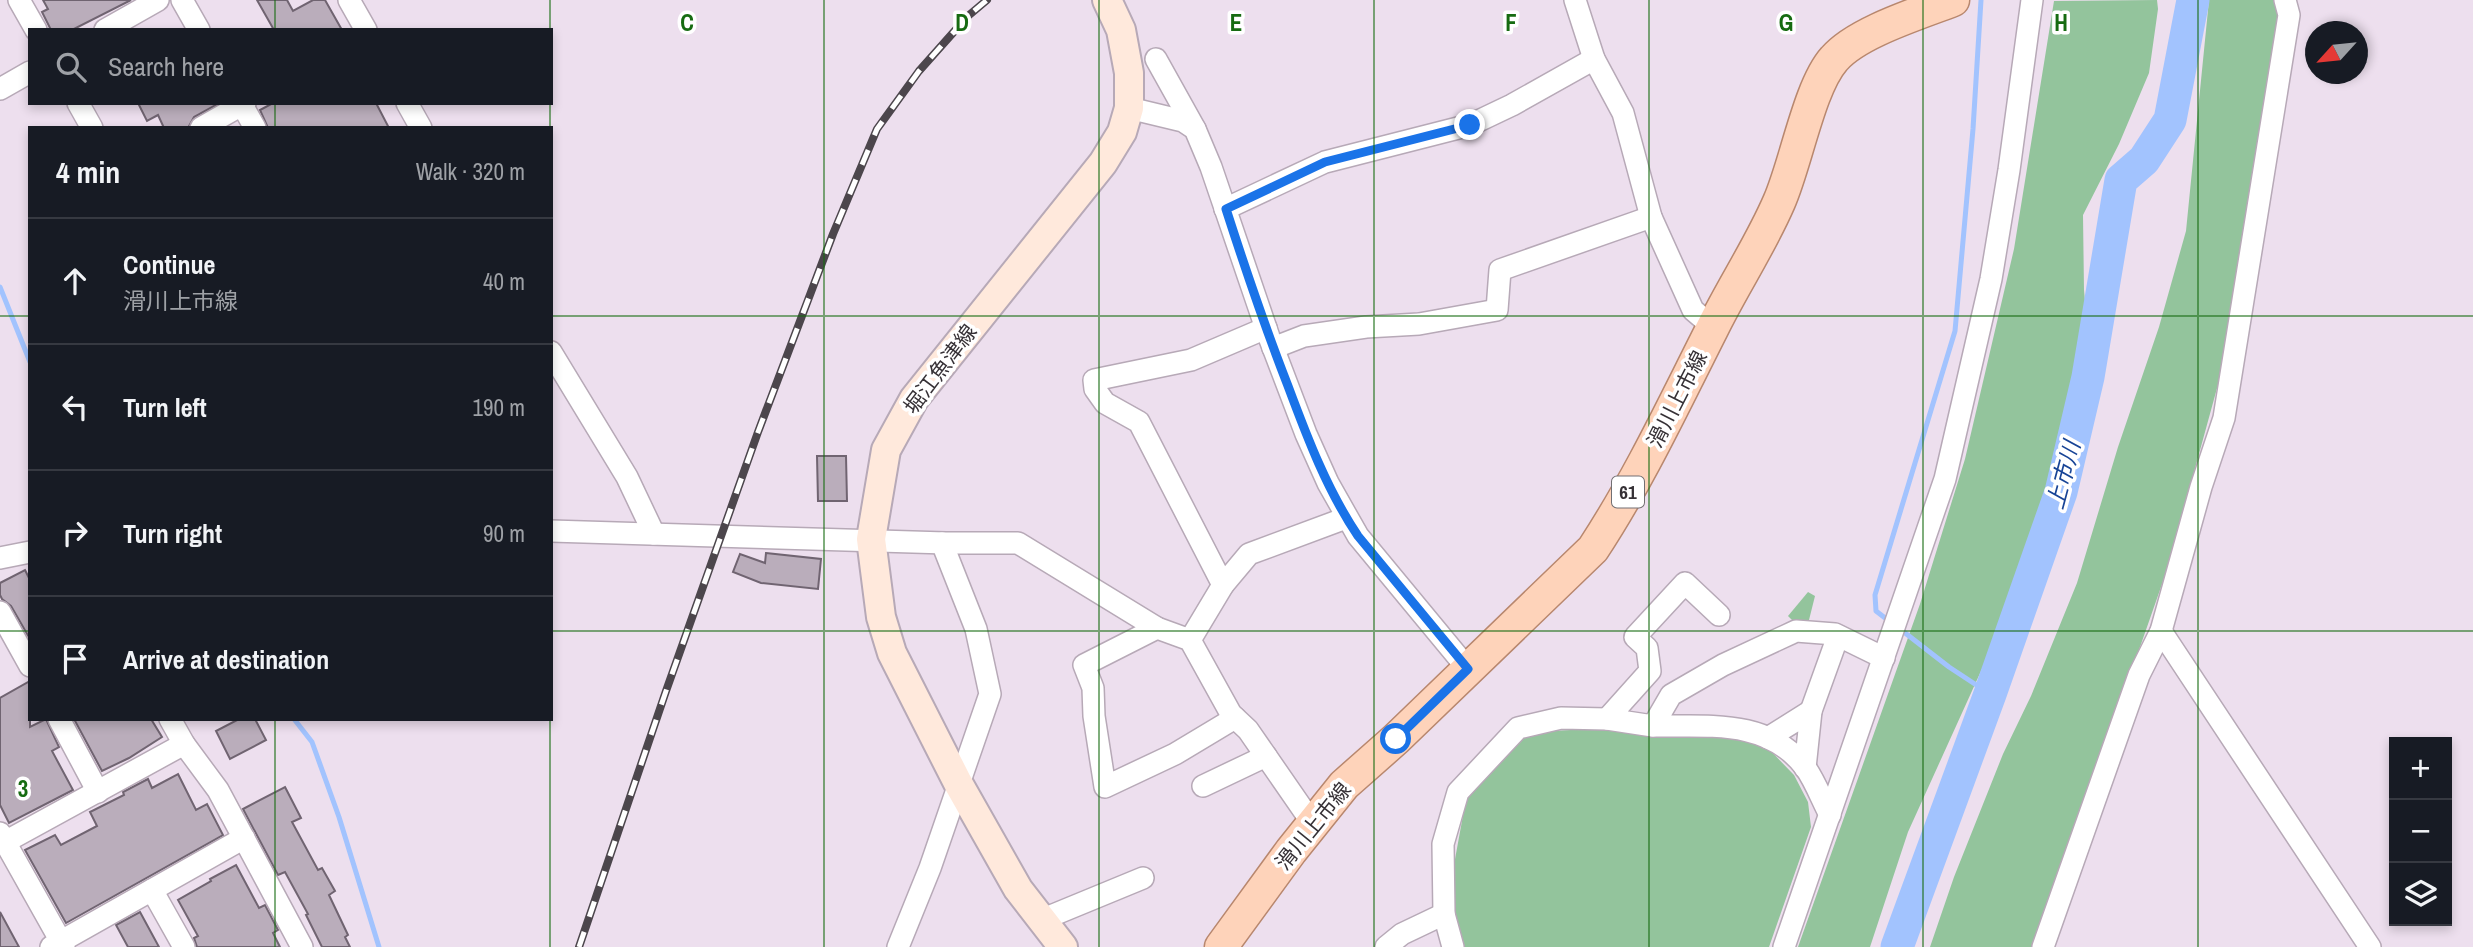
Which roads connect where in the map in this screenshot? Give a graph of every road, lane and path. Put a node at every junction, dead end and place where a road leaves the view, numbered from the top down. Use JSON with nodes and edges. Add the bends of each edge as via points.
{"nodes":[{"id":1,"x":19,"y":0,"type":"edge"},
{"id":2,"x":182,"y":0,"type":"edge"},
{"id":3,"x":349,"y":0,"type":"edge"},
{"id":4,"x":1107,"y":0,"type":"edge"},
{"id":5,"x":1575,"y":0,"type":"edge"},
{"id":6,"x":1953,"y":0,"type":"edge"},
{"id":7,"x":2032,"y":0,"type":"edge"},
{"id":8,"x":2286,"y":0,"type":"edge"},
{"id":9,"x":150,"y":2,"type":"edge"},
{"id":10,"x":35,"y":28,"type":"edge"},
{"id":11,"x":108,"y":28,"type":"edge"},
{"id":12,"x":198,"y":28,"type":"edge"},
{"id":13,"x":365,"y":28,"type":"edge"},
{"id":14,"x":1156,"y":59,"type":"dead end"},
{"id":15,"x":1594,"y":59,"type":"junction"},
{"id":16,"x":28,"y":73,"type":"edge"},
{"id":17,"x":0,"y":89,"type":"edge"},
{"id":18,"x":79,"y":105,"type":"edge"},
{"id":19,"x":241,"y":105,"type":"edge"},
{"id":20,"x":244,"y":105,"type":"edge"},
{"id":21,"x":408,"y":105,"type":"edge"},
{"id":22,"x":1129,"y":108,"type":"junction"},
{"id":23,"x":91,"y":126,"type":"edge"},
{"id":24,"x":204,"y":126,"type":"edge"},
{"id":25,"x":254,"y":126,"type":"edge"},
{"id":26,"x":420,"y":126,"type":"edge"},
{"id":27,"x":1195,"y":129,"type":"junction"},
{"id":28,"x":1226,"y":209,"type":"junction"},
{"id":29,"x":1651,"y":217,"type":"junction"},
{"id":30,"x":1713,"y":327,"type":"junction"},
{"id":31,"x":1269,"y":338,"type":"junction"},
{"id":32,"x":553,"y":355,"type":"edge"},
{"id":33,"x":1346,"y":518,"type":"junction"},
{"id":34,"x":553,"y":531,"type":"edge"},
{"id":35,"x":654,"y":534,"type":"junction"},
{"id":36,"x":871,"y":539,"type":"junction"},
{"id":37,"x":942,"y":542,"type":"junction"},
{"id":38,"x":28,"y":552,"type":"edge"},
{"id":39,"x":0,"y":558,"type":"edge"},
{"id":40,"x":1223,"y":585,"type":"junction"},
{"id":41,"x":0,"y":612,"type":"edge"},
{"id":42,"x":1719,"y":615,"type":"dead end"},
{"id":43,"x":1157,"y":628,"type":"junction"},
{"id":44,"x":2161,"y":631,"type":"junction"},
{"id":45,"x":1838,"y":636,"type":"junction"},
{"id":46,"x":1190,"y":640,"type":"junction"},
{"id":47,"x":1884,"y":658,"type":"junction"},
{"id":48,"x":28,"y":662,"type":"edge"},
{"id":49,"x":1468,"y":669,"type":"junction"},
{"id":50,"x":1811,"y":711,"type":"junction"},
{"id":51,"x":1235,"y":718,"type":"junction"},
{"id":52,"x":1607,"y":719,"type":"junction"},
{"id":53,"x":60,"y":721,"type":"edge"},
{"id":54,"x":171,"y":721,"type":"edge"},
{"id":55,"x":1653,"y":726,"type":"junction"},
{"id":56,"x":1768,"y":738,"type":"junction"},
{"id":57,"x":184,"y":744,"type":"junction"},
{"id":58,"x":1266,"y":756,"type":"junction"},
{"id":59,"x":1805,"y":768,"type":"junction"},
{"id":60,"x":958,"y":783,"type":"junction"},
{"id":61,"x":1203,"y":786,"type":"dead end"},
{"id":62,"x":99,"y":792,"type":"junction"},
{"id":63,"x":1830,"y":816,"type":"junction"},
{"id":64,"x":1312,"y":824,"type":"junction"},
{"id":65,"x":2,"y":837,"type":"edge"},
{"id":66,"x":244,"y":838,"type":"junction"},
{"id":67,"x":1143,"y":878,"type":"dead end"},
{"id":68,"x":152,"y":890,"type":"junction"},
{"id":69,"x":1444,"y":914,"type":"junction"},
{"id":70,"x":1041,"y":920,"type":"junction"},
{"id":71,"x":59,"y":945,"type":"edge"},
{"id":72,"x":184,"y":947,"type":"edge"},
{"id":73,"x":302,"y":947,"type":"edge"},
{"id":74,"x":898,"y":947,"type":"edge"},
{"id":75,"x":1063,"y":947,"type":"edge"},
{"id":76,"x":1221,"y":947,"type":"edge"},
{"id":77,"x":1386,"y":947,"type":"edge"},
{"id":78,"x":1453,"y":947,"type":"edge"},
{"id":79,"x":1784,"y":947,"type":"edge"},
{"id":80,"x":2043,"y":947,"type":"edge"},
{"id":81,"x":2370,"y":947,"type":"edge"}],
"edges":[{"from":1,"to":10,"type":"street"},
{"from":2,"to":12,"type":"street"},
{"from":3,"to":13,"type":"street"},
{"from":4,"to":22,"type":"main road","name":"堀江魚津線","via":[[1121,30],[1129,73]]},
{"from":5,"to":15,"type":"street"},
{"from":6,"to":30,"type":"main road","name":"滑川上市線","number":"61","via":[[1857,41],[1834,59],[1817,88],[1778,204]]},
{"from":7,"to":47,"type":"street","via":[[1985,303],[1945,479]]},
{"from":8,"to":44,"type":"street","via":[[2288,15],[2224,418]]},
{"from":9,"to":11,"type":"street"},
{"from":14,"to":27,"type":"street"},
{"from":15,"to":28,"type":"street","via":[[1470,125],[1325,162]]},
{"from":15,"to":29,"type":"street","via":[[1623,113]]},
{"from":16,"to":17,"type":"street"},
{"from":18,"to":23,"type":"street"},
{"from":19,"to":24,"type":"street"},
{"from":20,"to":25,"type":"street"},
{"from":21,"to":26,"type":"street"},
{"from":22,"to":27,"type":"street","via":[[1182,121]]},
{"from":22,"to":36,"type":"main road","name":"堀江魚津線","via":[[1122,132],[1103,163],[914,398],[886,450]]},
{"from":27,"to":28,"type":"street"},
{"from":28,"to":31,"type":"street"},
{"from":29,"to":30,"type":"street","via":[[1693,310]]},
{"from":29,"to":31,"type":"street","via":[[1500,270],[1497,310],[1419,324]]},
{"from":30,"to":49,"type":"main road","name":"滑川上市線","number":"61","via":[[1666,422],[1593,549]]},
{"from":31,"to":33,"type":"street","via":[[1306,434]]},
{"from":31,"to":40,"type":"street","via":[[1094,380],[1105,403],[1139,422]]},
{"from":32,"to":35,"type":"street","via":[[626,477]]},
{"from":33,"to":40,"type":"street","via":[[1249,554]]},
{"from":33,"to":49,"type":"street"},
{"from":34,"to":35,"type":"street"},
{"from":35,"to":36,"type":"street"},
{"from":36,"to":37,"type":"street"},
{"from":36,"to":60,"type":"main road","name":"堀江魚津線","via":[[881,617],[892,653]]},
{"from":37,"to":43,"type":"street","via":[[1018,542]]},
{"from":37,"to":60,"type":"street","via":[[976,629],[990,694]]},
{"from":38,"to":39,"type":"street"},
{"from":40,"to":46,"type":"street"},
{"from":41,"to":48,"type":"street"},
{"from":42,"to":52,"type":"street","via":[[1685,583],[1635,637],[1647,648],[1650,671]]},
{"from":43,"to":46,"type":"street"},
{"from":43,"to":51,"type":"street","via":[[1084,665],[1093,688],[1105,786],[1175,754]]},
{"from":44,"to":80,"type":"street","via":[[2139,675]]},
{"from":44,"to":81,"type":"street"},
{"from":45,"to":47,"type":"street"},
{"from":45,"to":50,"type":"street"},
{"from":45,"to":55,"type":"street","via":[[1796,631],[1723,665],[1671,695]]},
{"from":46,"to":51,"type":"street"},
{"from":47,"to":63,"type":"street"},
{"from":49,"to":64,"type":"main road","name":"滑川上市線","number":"61","via":[[1344,785]]},
{"from":50,"to":56,"type":"street"},
{"from":50,"to":59,"type":"street"},
{"from":51,"to":58,"type":"street"},
{"from":52,"to":55,"type":"street"},
{"from":52,"to":69,"type":"street","via":[[1561,718],[1518,729],[1458,792],[1443,844]]},
{"from":53,"to":62,"type":"street"},
{"from":54,"to":57,"type":"street"},
{"from":55,"to":56,"type":"street","via":[[1743,728]]},
{"from":56,"to":59,"type":"street","via":[[1781,742]]},
{"from":57,"to":62,"type":"street"},
{"from":57,"to":66,"type":"street","via":[[218,790]]},
{"from":58,"to":61,"type":"street"},
{"from":58,"to":64,"type":"street"},
{"from":59,"to":63,"type":"street"},
{"from":60,"to":70,"type":"main road","name":"堀江魚津線","via":[[1018,889]]},
{"from":60,"to":74,"type":"street"},
{"from":62,"to":65,"type":"street"},
{"from":63,"to":79,"type":"street"},
{"from":64,"to":76,"type":"main road","name":"滑川上市線","number":"61"},
{"from":65,"to":71,"type":"street"},
{"from":66,"to":68,"type":"street"},
{"from":66,"to":73,"type":"street"},
{"from":67,"to":70,"type":"street"},
{"from":68,"to":71,"type":"street"},
{"from":68,"to":72,"type":"street"},
{"from":69,"to":77,"type":"street"},
{"from":69,"to":78,"type":"street"},
{"from":70,"to":75,"type":"main road","name":"堀江魚津線"}]}
